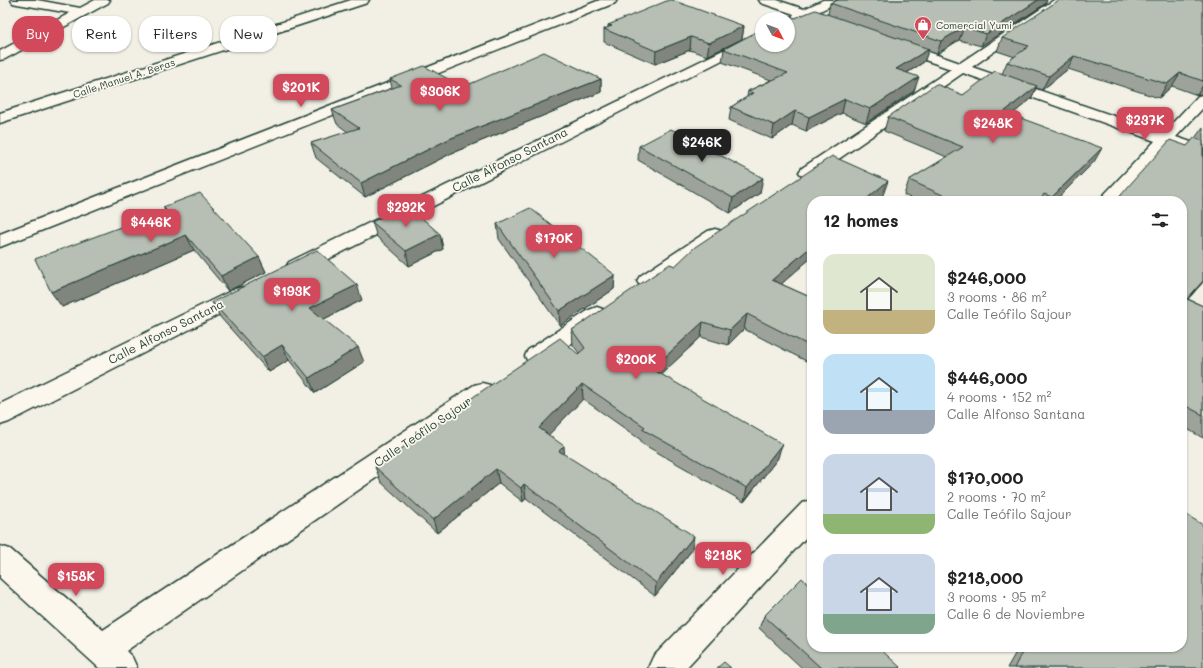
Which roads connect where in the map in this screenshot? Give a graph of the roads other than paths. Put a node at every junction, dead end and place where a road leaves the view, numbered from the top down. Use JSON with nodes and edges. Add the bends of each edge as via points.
{"nodes":[{"id":1,"x":17,"y":0,"type":"edge"},
{"id":2,"x":104,"y":0,"type":"edge"},
{"id":3,"x":362,"y":0,"type":"edge"},
{"id":4,"x":611,"y":0,"type":"edge"},
{"id":5,"x":765,"y":0,"type":"edge"},
{"id":6,"x":832,"y":0,"type":"edge"},
{"id":7,"x":1062,"y":0,"type":"edge"},
{"id":8,"x":82,"y":12,"type":"junction"},
{"id":9,"x":805,"y":13,"type":"junction"},
{"id":10,"x":795,"y":18,"type":"edge"},
{"id":11,"x":850,"y":29,"type":"edge"},
{"id":12,"x":755,"y":38,"type":"edge"},
{"id":13,"x":887,"y":42,"type":"edge"},
{"id":14,"x":0,"y":56,"type":"edge"},
{"id":15,"x":962,"y":68,"type":"junction"},
{"id":16,"x":1203,"y":99,"type":"edge"},
{"id":17,"x":0,"y":118,"type":"edge"},
{"id":18,"x":1166,"y":139,"type":"junction"},
{"id":19,"x":1203,"y":152,"type":"edge"},
{"id":20,"x":790,"y":184,"type":"edge"},
{"id":21,"x":1112,"y":196,"type":"edge"},
{"id":22,"x":730,"y":225,"type":"edge"},
{"id":23,"x":0,"y":241,"type":"edge"},
{"id":24,"x":278,"y":276,"type":"edge"},
{"id":25,"x":256,"y":287,"type":"edge"},
{"id":26,"x":631,"y":292,"type":"edge"},
{"id":27,"x":611,"y":305,"type":"edge"},
{"id":28,"x":519,"y":367,"type":"edge"},
{"id":29,"x":499,"y":381,"type":"edge"},
{"id":30,"x":0,"y":415,"type":"edge"},
{"id":31,"x":807,"y":517,"type":"edge"},
{"id":32,"x":0,"y":559,"type":"edge"},
{"id":33,"x":111,"y":658,"type":"edge"},
{"id":34,"x":664,"y":668,"type":"edge"}],
"edges":[{"from":1,"to":8,"type":"street"},
{"from":2,"to":8,"type":"street"},
{"from":3,"to":17,"type":"street","name":"Calle Manuel A. Beras"},
{"from":4,"to":23,"type":"street"},
{"from":5,"to":9,"type":"street"},
{"from":6,"to":9,"type":"street"},
{"from":7,"to":15,"type":"street"},
{"from":8,"to":14,"type":"street"},
{"from":9,"to":10,"type":"street"},
{"from":9,"to":11,"type":"street"},
{"from":12,"to":24,"type":"street","name":"Calle Alfonso Santana"},
{"from":13,"to":15,"type":"street"},
{"from":15,"to":18,"type":"street"},
{"from":15,"to":20,"type":"street"},
{"from":16,"to":18,"type":"street"},
{"from":18,"to":19,"type":"street"},
{"from":18,"to":21,"type":"street"},
{"from":22,"to":26,"type":"street"},
{"from":25,"to":30,"type":"street","name":"Calle Alfonso Santana"},
{"from":27,"to":28,"type":"street"},
{"from":29,"to":33,"type":"street","name":"Calle Teófilo Sajour"},
{"from":31,"to":34,"type":"street"},
{"from":32,"to":33,"type":"street"}]}
